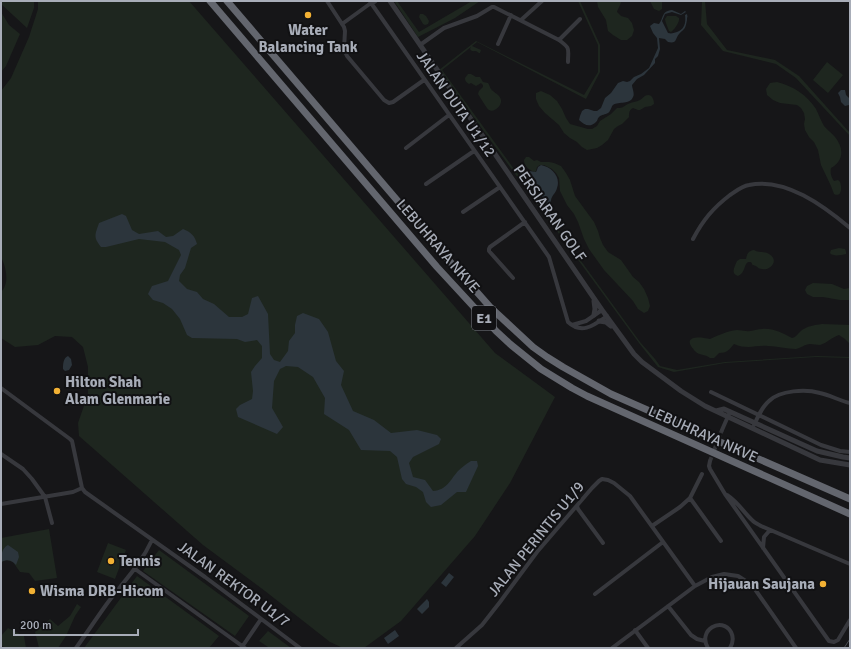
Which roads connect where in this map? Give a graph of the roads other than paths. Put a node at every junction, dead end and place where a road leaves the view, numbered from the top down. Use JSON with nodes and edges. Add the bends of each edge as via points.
{"nodes":[{"id":1,"x":210,"y":1,"type":"edge"},
{"id":2,"x":227,"y":1,"type":"edge"},
{"id":3,"x":327,"y":1,"type":"edge"},
{"id":4,"x":390,"y":1,"type":"edge"},
{"id":5,"x":542,"y":1,"type":"edge"},
{"id":6,"x":373,"y":2,"type":"edge"},
{"id":7,"x":511,"y":15,"type":"junction"},
{"id":8,"x":580,"y":19,"type":"dead end"},
{"id":9,"x":520,"y":20,"type":"junction"},
{"id":10,"x":342,"y":24,"type":"junction"},
{"id":11,"x":558,"y":40,"type":"junction"},
{"id":12,"x":498,"y":44,"type":"dead end"},
{"id":13,"x":420,"y":45,"type":"junction"},
{"id":14,"x":568,"y":62,"type":"dead end"},
{"id":15,"x":424,"y":80,"type":"junction"},
{"id":16,"x":450,"y":116,"type":"junction"},
{"id":17,"x":406,"y":148,"type":"dead end"},
{"id":18,"x":474,"y":151,"type":"junction"},
{"id":19,"x":426,"y":184,"type":"dead end"},
{"id":20,"x":500,"y":187,"type":"junction"},
{"id":21,"x":463,"y":212,"type":"dead end"},
{"id":22,"x":524,"y":222,"type":"junction"},
{"id":23,"x":850,"y":228,"type":"edge"},
{"id":24,"x":693,"y":239,"type":"dead end"},
{"id":25,"x":513,"y":278,"type":"dead end"},
{"id":26,"x":593,"y":296,"type":"junction"},
{"id":27,"x":602,"y":310,"type":"junction"},
{"id":28,"x":594,"y":315,"type":"junction"},
{"id":29,"x":607,"y":316,"type":"junction"},
{"id":30,"x":586,"y":321,"type":"junction"},
{"id":31,"x":600,"y":321,"type":"junction"},
{"id":32,"x":571,"y":325,"type":"junction"},
{"id":33,"x":589,"y":327,"type":"junction"},
{"id":34,"x":619,"y":333,"type":"junction"},
{"id":35,"x":1,"y":388,"type":"edge"},
{"id":36,"x":711,"y":392,"type":"dead end"},
{"id":37,"x":850,"y":403,"type":"edge"},
{"id":38,"x":729,"y":415,"type":"junction"},
{"id":39,"x":758,"y":415,"type":"junction"},
{"id":40,"x":755,"y":423,"type":"junction"},
{"id":41,"x":752,"y":429,"type":"junction"},
{"id":42,"x":722,"y":430,"type":"tunnel mouth"},
{"id":43,"x":850,"y":452,"type":"edge"},
{"id":44,"x":1,"y":454,"type":"edge"},
{"id":45,"x":850,"y":458,"type":"edge"},
{"id":46,"x":710,"y":461,"type":"tunnel mouth"},
{"id":47,"x":850,"y":465,"type":"edge"},
{"id":48,"x":702,"y":474,"type":"dead end"},
{"id":49,"x":82,"y":488,"type":"junction"},
{"id":50,"x":725,"y":494,"type":"junction"},
{"id":51,"x":45,"y":497,"type":"junction"},
{"id":52,"x":690,"y":498,"type":"junction"},
{"id":53,"x":850,"y":499,"type":"edge"},
{"id":54,"x":1,"y":504,"type":"edge"},
{"id":55,"x":577,"y":506,"type":"junction"},
{"id":56,"x":850,"y":514,"type":"edge"},
{"id":57,"x":52,"y":523,"type":"dead end"},
{"id":58,"x":652,"y":526,"type":"junction"},
{"id":59,"x":770,"y":530,"type":"junction"},
{"id":60,"x":152,"y":540,"type":"junction"},
{"id":61,"x":721,"y":541,"type":"dead end"},
{"id":62,"x":603,"y":542,"type":"dead end"},
{"id":63,"x":663,"y":542,"type":"junction"},
{"id":64,"x":764,"y":548,"type":"junction"},
{"id":65,"x":850,"y":564,"type":"edge"},
{"id":66,"x":135,"y":569,"type":"junction"},
{"id":67,"x":695,"y":586,"type":"junction"},
{"id":68,"x":595,"y":594,"type":"dead end"},
{"id":69,"x":668,"y":606,"type":"junction"},
{"id":70,"x":261,"y":619,"type":"junction"},
{"id":71,"x":850,"y":620,"type":"edge"},
{"id":72,"x":635,"y":630,"type":"junction"},
{"id":73,"x":705,"y":641,"type":"junction"},
{"id":74,"x":243,"y":647,"type":"edge"},
{"id":75,"x":76,"y":648,"type":"edge"},
{"id":76,"x":300,"y":648,"type":"edge"},
{"id":77,"x":456,"y":648,"type":"edge"},
{"id":78,"x":612,"y":648,"type":"edge"},
{"id":79,"x":648,"y":648,"type":"edge"},
{"id":80,"x":708,"y":648,"type":"edge"},
{"id":81,"x":730,"y":648,"type":"edge"},
{"id":82,"x":796,"y":648,"type":"edge"}],
"edges":[{"from":1,"to":56,"type":"highway","name":"LEBUHRAYA NKVE","number":"E1","via":[[437,267],[496,331],[541,369],[593,399]]},
{"from":2,"to":53,"type":"highway","name":"LEBUHRAYA NKVE","number":"E1","via":[[437,248],[491,308],[533,347],[612,394]]},
{"from":3,"to":10,"type":"street"},
{"from":4,"to":13,"type":"street","name":"PERSIARAN GOLF"},
{"from":5,"to":9,"type":"street"},
{"from":6,"to":10,"type":"street"},
{"from":6,"to":15,"type":"street","name":"JALAN DUTA U1/12"},
{"from":7,"to":9,"type":"street"},
{"from":7,"to":12,"type":"street"},
{"from":7,"to":13,"type":"street","via":[[492,6],[476,16],[444,28]]},
{"from":8,"to":11,"type":"street"},
{"from":9,"to":11,"type":"street"},
{"from":10,"to":15,"type":"street","via":[[347,56],[384,100],[393,102]]},
{"from":11,"to":14,"type":"street","via":[[567,46]]},
{"from":13,"to":26,"type":"street","name":"PERSIARAN GOLF"},
{"from":15,"to":16,"type":"street","name":"JALAN DUTA U1/12"},
{"from":16,"to":17,"type":"street"},
{"from":16,"to":18,"type":"street","name":"JALAN DUTA U1/12"},
{"from":18,"to":19,"type":"street"},
{"from":18,"to":20,"type":"street","name":"JALAN DUTA U1/12"},
{"from":20,"to":21,"type":"street"},
{"from":20,"to":22,"type":"street","name":"JALAN DUTA U1/12"},
{"from":22,"to":25,"type":"street","via":[[489,249]]},
{"from":22,"to":32,"type":"street","name":"JALAN DUTA U1/12","via":[[549,257],[566,320]]},
{"from":23,"to":24,"type":"street","via":[[793,190],[760,184],[748,185],[720,203],[700,225]]},
{"from":26,"to":27,"type":"street","name":"PERSIARAN GOLF"},
{"from":26,"to":28,"type":"street"},
{"from":27,"to":28,"type":"street"},
{"from":27,"to":29,"type":"street","name":"PERSIARAN GOLF"},
{"from":28,"to":30,"type":"street"},
{"from":29,"to":31,"type":"street"},
{"from":29,"to":34,"type":"street","name":"PERSIARAN GOLF"},
{"from":30,"to":32,"type":"street"},
{"from":30,"to":33,"type":"street"},
{"from":31,"to":33,"type":"street"},
{"from":31,"to":34,"type":"street","via":[[609,324]]},
{"from":32,"to":33,"type":"street","via":[[578,328]]},
{"from":34,"to":38,"type":"street","name":"PERSIARAN GOLF","via":[[642,362],[705,406],[716,411],[724,409]]},
{"from":35,"to":49,"type":"street","via":[[72,441]]},
{"from":36,"to":39,"type":"street"},
{"from":37,"to":39,"type":"street","via":[[807,390],[780,394],[771,399]]},
{"from":38,"to":40,"type":"street","name":"PERSIARAN GOLF"},
{"from":38,"to":41,"type":"street","name":"PERSIARAN GOLF"},
{"from":38,"to":42,"type":"street"},
{"from":39,"to":40,"type":"street"},
{"from":39,"to":43,"type":"street","via":[[821,445]]},
{"from":40,"to":41,"type":"street"},
{"from":40,"to":45,"type":"street","name":"PERSIARAN GOLF","via":[[817,451]]},
{"from":41,"to":47,"type":"street","name":"PERSIARAN GOLF","via":[[820,460]]},
{"from":44,"to":51,"type":"street","via":[[23,469]]},
{"from":46,"to":50,"type":"street","via":[[710,469]]},
{"from":48,"to":52,"type":"street"},
{"from":49,"to":51,"type":"street"},
{"from":49,"to":60,"type":"street","name":"JALAN REKTOR U1/7"},
{"from":50,"to":59,"type":"street","via":[[734,499],[753,521]]},
{"from":50,"to":64,"type":"street"},
{"from":51,"to":54,"type":"street"},
{"from":51,"to":57,"type":"street"},
{"from":52,"to":58,"type":"street"},
{"from":52,"to":61,"type":"street"},
{"from":55,"to":58,"type":"street","name":"JALAN PERINTIS U1/9","via":[[599,481],[608,480],[630,496]]},
{"from":55,"to":62,"type":"street"},
{"from":55,"to":77,"type":"street","name":"JALAN PERINTIS U1/9","via":[[537,552],[482,625]]},
{"from":58,"to":63,"type":"street","name":"JALAN PERINTIS U1/9"},
{"from":59,"to":64,"type":"street","via":[[764,537]]},
{"from":59,"to":65,"type":"street"},
{"from":60,"to":66,"type":"street"},
{"from":60,"to":70,"type":"street","name":"JALAN REKTOR U1/7"},
{"from":63,"to":67,"type":"street","name":"JALAN PERINTIS U1/9"},
{"from":63,"to":68,"type":"street"},
{"from":64,"to":71,"type":"street","via":[[829,641],[838,640]]},
{"from":66,"to":74,"type":"street"},
{"from":66,"to":75,"type":"street"},
{"from":67,"to":69,"type":"street"},
{"from":67,"to":82,"type":"street","via":[[712,576],[738,576],[752,585]]},
{"from":69,"to":72,"type":"street"},
{"from":69,"to":73,"type":"street","via":[[691,635]]},
{"from":70,"to":74,"type":"street"},
{"from":70,"to":76,"type":"street","name":"JALAN REKTOR U1/7"},
{"from":72,"to":78,"type":"street"},
{"from":72,"to":79,"type":"street"},
{"from":73,"to":80,"type":"street"},
{"from":73,"to":81,"type":"street","via":[[707,632],[713,626],[726,627],[732,634]]}]}
